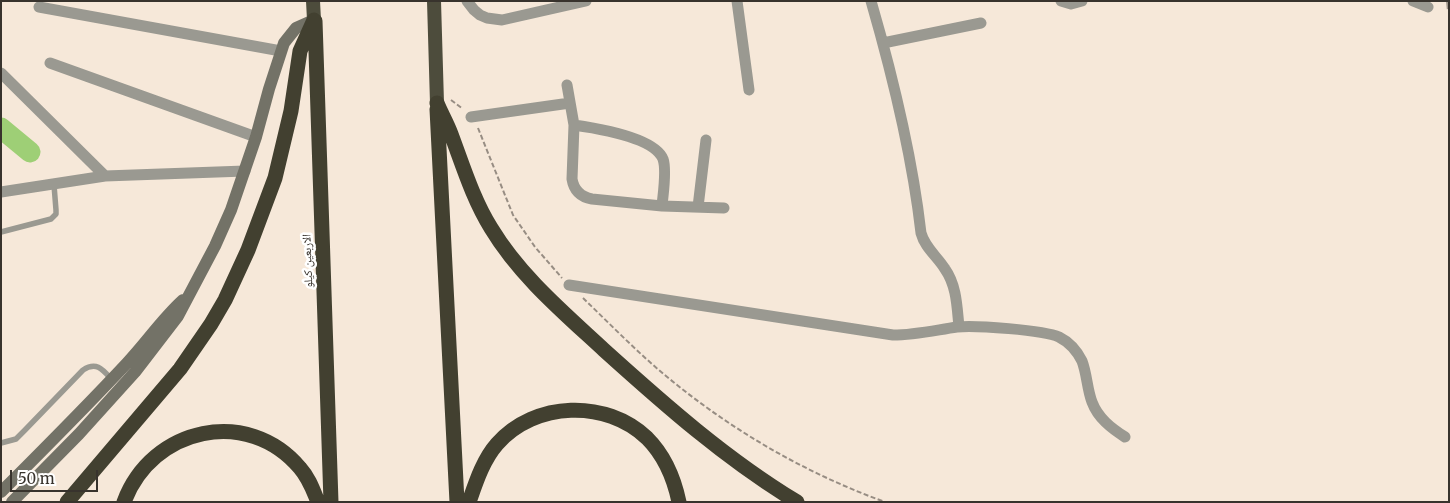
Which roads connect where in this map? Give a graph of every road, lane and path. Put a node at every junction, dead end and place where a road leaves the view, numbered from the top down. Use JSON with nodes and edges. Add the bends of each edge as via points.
{"nodes":[{"id":1,"x":314,"y":1,"type":"edge"},
{"id":2,"x":434,"y":1,"type":"edge"},
{"id":3,"x":467,"y":1,"type":"edge"},
{"id":4,"x":586,"y":1,"type":"edge"},
{"id":5,"x":737,"y":1,"type":"edge"},
{"id":6,"x":871,"y":1,"type":"edge"},
{"id":7,"x":1062,"y":1,"type":"edge"},
{"id":8,"x":1082,"y":1,"type":"edge"},
{"id":9,"x":1414,"y":1,"type":"edge"},
{"id":10,"x":39,"y":7,"type":"dead end"},
{"id":11,"x":1428,"y":7,"type":"dead end"},
{"id":12,"x":314,"y":20,"type":"junction"},
{"id":13,"x":981,"y":22,"type":"dead end"},
{"id":14,"x":883,"y":43,"type":"junction"},
{"id":15,"x":281,"y":51,"type":"junction"},
{"id":16,"x":50,"y":63,"type":"dead end"},
{"id":17,"x":1,"y":73,"type":"edge"},
{"id":18,"x":567,"y":85,"type":"dead end"},
{"id":19,"x":749,"y":90,"type":"dead end"},
{"id":20,"x":436,"y":98,"type":"junction"},
{"id":21,"x":570,"y":103,"type":"junction"},
{"id":22,"x":471,"y":117,"type":"junction"},
{"id":23,"x":574,"y":125,"type":"junction"},
{"id":24,"x":256,"y":137,"type":"junction"},
{"id":25,"x":706,"y":140,"type":"dead end"},
{"id":26,"x":245,"y":171,"type":"junction"},
{"id":27,"x":105,"y":176,"type":"junction"},
{"id":28,"x":54,"y":184,"type":"junction"},
{"id":29,"x":1,"y":192,"type":"edge"},
{"id":30,"x":662,"y":206,"type":"junction"},
{"id":31,"x":698,"y":207,"type":"junction"},
{"id":32,"x":724,"y":208,"type":"dead end"},
{"id":33,"x":1,"y":232,"type":"edge"},
{"id":34,"x":569,"y":285,"type":"junction"},
{"id":35,"x":190,"y":293,"type":"junction"},
{"id":36,"x":959,"y":327,"type":"junction"},
{"id":37,"x":112,"y":380,"type":"junction"},
{"id":38,"x":1125,"y":437,"type":"dead end"},
{"id":39,"x":1,"y":443,"type":"edge"},
{"id":40,"x":1,"y":492,"type":"edge"},
{"id":41,"x":12,"y":502,"type":"edge"},
{"id":42,"x":67,"y":502,"type":"edge"},
{"id":43,"x":124,"y":502,"type":"edge"},
{"id":44,"x":318,"y":502,"type":"edge"},
{"id":45,"x":331,"y":502,"type":"edge"},
{"id":46,"x":457,"y":502,"type":"edge"},
{"id":47,"x":469,"y":502,"type":"edge"},
{"id":48,"x":679,"y":502,"type":"edge"},
{"id":49,"x":798,"y":502,"type":"edge"},
{"id":50,"x":885,"y":502,"type":"edge"}],
"edges":[{"from":1,"to":12,"type":"highway"},
{"from":2,"to":20,"type":"highway"},
{"from":3,"to":4,"type":"street","via":[[480,15],[502,20]]},
{"from":5,"to":19,"type":"street"},
{"from":6,"to":14,"type":"street"},
{"from":7,"to":8,"type":"street","via":[[1071,4]]},
{"from":9,"to":11,"type":"street"},
{"from":10,"to":15,"type":"street"},
{"from":12,"to":15,"type":"main road","via":[[296,28]]},
{"from":12,"to":42,"type":"highway","via":[[299,56],[291,111],[275,178],[225,300],[180,369]]},
{"from":12,"to":45,"type":"highway","name":"الاربعين كيلو"},
{"from":13,"to":14,"type":"street"},
{"from":14,"to":36,"type":"street","via":[[907,139],[921,233],[927,247],[951,278]]},
{"from":15,"to":24,"type":"main road"},
{"from":16,"to":24,"type":"street"},
{"from":17,"to":27,"type":"street"},
{"from":18,"to":21,"type":"street"},
{"from":20,"to":22,"type":"path","via":[[452,101]]},
{"from":20,"to":46,"type":"highway"},
{"from":20,"to":49,"type":"highway","via":[[482,212],[530,280],[673,411],[740,464]]},
{"from":21,"to":22,"type":"street"},
{"from":21,"to":23,"type":"street"},
{"from":22,"to":34,"type":"path","via":[[481,133],[514,214],[535,247]]},
{"from":23,"to":30,"type":"street","via":[[600,128],[654,148],[664,160]]},
{"from":23,"to":30,"type":"street","via":[[572,179],[578,193],[592,199]]},
{"from":24,"to":26,"type":"main road"},
{"from":25,"to":31,"type":"street"},
{"from":26,"to":27,"type":"street"},
{"from":26,"to":35,"type":"main road","via":[[224,228]]},
{"from":27,"to":28,"type":"street"},
{"from":28,"to":29,"type":"street"},
{"from":28,"to":33,"type":"lane","via":[[56,214],[51,220]]},
{"from":30,"to":31,"type":"street"},
{"from":31,"to":32,"type":"street"},
{"from":34,"to":36,"type":"street","via":[[893,335]]},
{"from":34,"to":50,"type":"path","via":[[664,375],[726,422],[794,462]]},
{"from":35,"to":37,"type":"main road"},
{"from":35,"to":41,"type":"main road","via":[[178,316],[135,372]]},
{"from":36,"to":38,"type":"street","via":[[1058,336],[1079,355],[1092,402],[1100,416]]},
{"from":37,"to":39,"type":"lane","via":[[96,366],[90,366],[16,439]]},
{"from":37,"to":40,"type":"main road"},
{"from":43,"to":44,"type":"highway","via":[[135,479],[156,456],[181,440],[220,431],[264,441],[290,458],[302,469]]},
{"from":47,"to":48,"type":"highway","via":[[483,465],[502,439],[547,412],[569,409],[604,414],[634,427],[658,451]]}]}
